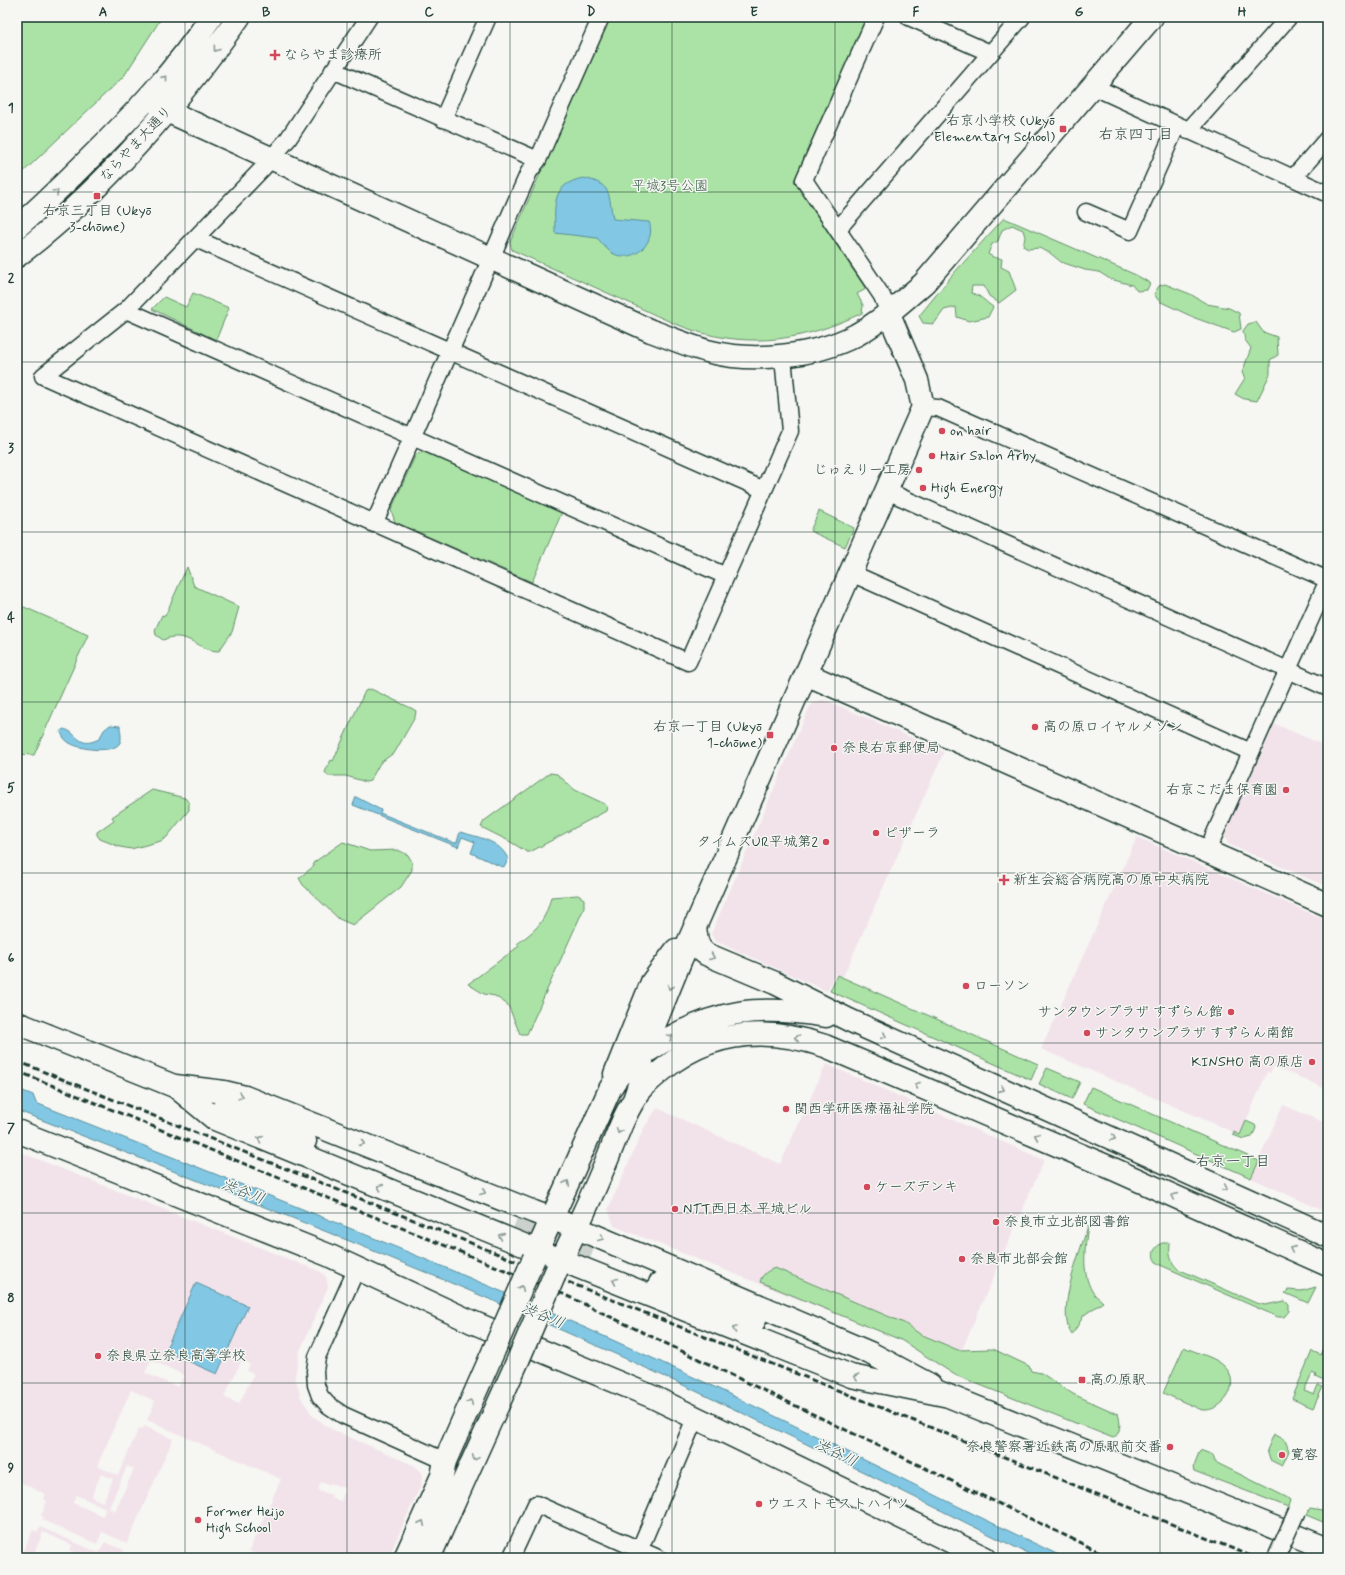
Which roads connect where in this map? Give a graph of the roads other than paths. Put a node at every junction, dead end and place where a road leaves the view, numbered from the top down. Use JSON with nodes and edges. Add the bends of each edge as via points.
{"nodes":[{"id":1,"x":211,"y":17,"type":"edge"},
{"id":2,"x":239,"y":17,"type":"edge"},
{"id":3,"x":369,"y":17,"type":"edge"},
{"id":4,"x":488,"y":17,"type":"edge"},
{"id":5,"x":601,"y":17,"type":"edge"},
{"id":6,"x":876,"y":17,"type":"edge"},
{"id":7,"x":909,"y":17,"type":"edge"},
{"id":8,"x":1022,"y":17,"type":"edge"},
{"id":9,"x":1152,"y":17,"type":"edge"},
{"id":10,"x":1288,"y":17,"type":"edge"},
{"id":11,"x":990,"y":53,"type":"junction"},
{"id":12,"x":334,"y":70,"type":"junction"},
{"id":13,"x":1092,"y":86,"type":"junction"},
{"id":14,"x":150,"y":97,"type":"junction"},
{"id":15,"x":167,"y":111,"type":"junction"},
{"id":16,"x":443,"y":118,"type":"junction"},
{"id":17,"x":1183,"y":128,"type":"junction"},
{"id":18,"x":1328,"y":138,"type":"edge"},
{"id":19,"x":272,"y":159,"type":"junction"},
{"id":20,"x":538,"y":160,"type":"junction"},
{"id":21,"x":1293,"y":178,"type":"junction"},
{"id":22,"x":1328,"y":194,"type":"edge"},
{"id":23,"x":1086,"y":212,"type":"dead end"},
{"id":24,"x":17,"y":227,"type":"edge"},
{"id":25,"x":838,"y":229,"type":"junction"},
{"id":26,"x":196,"y":239,"type":"junction"},
{"id":27,"x":17,"y":256,"type":"edge"},
{"id":28,"x":491,"y":258,"type":"junction"},
{"id":29,"x":126,"y":310,"type":"junction"},
{"id":30,"x":889,"y":314,"type":"junction"},
{"id":31,"x":449,"y":352,"type":"junction"},
{"id":32,"x":783,"y":357,"type":"junction"},
{"id":33,"x":923,"y":407,"type":"junction"},
{"id":34,"x":412,"y":438,"type":"junction"},
{"id":35,"x":764,"y":490,"type":"junction"},
{"id":36,"x":887,"y":491,"type":"junction"},
{"id":37,"x":374,"y":524,"type":"junction"},
{"id":38,"x":851,"y":573,"type":"junction"},
{"id":39,"x":726,"y":576,"type":"junction"},
{"id":40,"x":1328,"y":580,"type":"edge"},
{"id":41,"x":1288,"y":670,"type":"junction"},
{"id":42,"x":806,"y":674,"type":"junction"},
{"id":43,"x":1328,"y":688,"type":"edge"},
{"id":44,"x":1251,"y":752,"type":"junction"},
{"id":45,"x":1207,"y":851,"type":"junction"},
{"id":46,"x":1328,"y":905,"type":"edge"},
{"id":47,"x":695,"y":925,"type":"junction"},
{"id":48,"x":849,"y":1020,"type":"junction"},
{"id":49,"x":636,"y":1022,"type":"junction"},
{"id":50,"x":17,"y":1024,"type":"edge"},
{"id":51,"x":643,"y":1053,"type":"junction"},
{"id":52,"x":676,"y":1059,"type":"junction"},
{"id":53,"x":175,"y":1086,"type":"junction"},
{"id":54,"x":610,"y":1089,"type":"junction"},
{"id":55,"x":634,"y":1100,"type":"junction"},
{"id":56,"x":17,"y":1131,"type":"edge"},
{"id":57,"x":551,"y":1219,"type":"junction"},
{"id":58,"x":514,"y":1226,"type":"tunnel mouth"},
{"id":59,"x":577,"y":1228,"type":"junction"},
{"id":60,"x":1328,"y":1236,"type":"edge"},
{"id":61,"x":535,"y":1254,"type":"junction"},
{"id":62,"x":591,"y":1256,"type":"tunnel mouth"},
{"id":63,"x":560,"y":1264,"type":"junction"},
{"id":64,"x":1328,"y":1264,"type":"edge"},
{"id":65,"x":356,"y":1270,"type":"junction"},
{"id":66,"x":949,"y":1396,"type":"junction"},
{"id":67,"x":696,"y":1416,"type":"junction"},
{"id":68,"x":444,"y":1461,"type":"junction"},
{"id":69,"x":1297,"y":1511,"type":"dead end"},
{"id":70,"x":1328,"y":1549,"type":"edge"},
{"id":71,"x":638,"y":1554,"type":"edge"},
{"id":72,"x":405,"y":1558,"type":"edge"},
{"id":73,"x":430,"y":1558,"type":"edge"},
{"id":74,"x":511,"y":1558,"type":"edge"},
{"id":75,"x":658,"y":1558,"type":"edge"},
{"id":76,"x":985,"y":1558,"type":"edge"},
{"id":77,"x":1276,"y":1558,"type":"edge"}],
"edges":[{"from":14,"to":1,"type":"street","name":"ならやま大通り","one_way":true},
{"from":2,"to":15,"type":"street","name":"ならやま大通り","one_way":true},
{"from":3,"to":12,"type":"street"},
{"from":4,"to":16,"type":"street"},
{"from":5,"to":20,"type":"street"},
{"from":6,"to":25,"type":"street","via":[[804,180]]},
{"from":7,"to":11,"type":"street"},
{"from":8,"to":11,"type":"street"},
{"from":9,"to":13,"type":"street"},
{"from":10,"to":17,"type":"street"},
{"from":11,"to":25,"type":"street"},
{"from":12,"to":16,"type":"street"},
{"from":12,"to":19,"type":"street"},
{"from":13,"to":17,"type":"street"},
{"from":13,"to":30,"type":"street","via":[[924,283]]},
{"from":14,"to":15,"type":"street"},
{"from":24,"to":14,"type":"street","name":"ならやま大通り","one_way":true,"via":[[51,197]]},
{"from":15,"to":19,"type":"street"},
{"from":15,"to":27,"type":"street","name":"ならやま大通り","via":[[92,191],[48,233]]},
{"from":16,"to":20,"type":"street"},
{"from":17,"to":21,"type":"street"},
{"from":17,"to":23,"type":"street","via":[[1130,232]]},
{"from":18,"to":21,"type":"street"},
{"from":19,"to":26,"type":"street"},
{"from":19,"to":28,"type":"street"},
{"from":20,"to":28,"type":"street","via":[[530,172]]},
{"from":21,"to":22,"type":"street"},
{"from":25,"to":30,"type":"street","via":[[882,296]]},
{"from":26,"to":29,"type":"street"},
{"from":26,"to":31,"type":"street"},
{"from":28,"to":31,"type":"street"},
{"from":28,"to":32,"type":"street","via":[[692,347],[733,356]]},
{"from":29,"to":34,"type":"street"},
{"from":29,"to":37,"type":"street","via":[[43,376]]},
{"from":30,"to":32,"type":"street","via":[[855,335]]},
{"from":30,"to":33,"type":"street","via":[[917,380]]},
{"from":31,"to":34,"type":"street"},
{"from":31,"to":35,"type":"street"},
{"from":32,"to":35,"type":"street","via":[[790,431]]},
{"from":33,"to":36,"type":"street"},
{"from":33,"to":40,"type":"street","via":[[938,408]]},
{"from":34,"to":37,"type":"street"},
{"from":34,"to":39,"type":"street"},
{"from":35,"to":39,"type":"street"},
{"from":36,"to":38,"type":"street"},
{"from":36,"to":41,"type":"street"},
{"from":37,"to":39,"type":"street","via":[[688,662]]},
{"from":38,"to":42,"type":"street"},
{"from":38,"to":44,"type":"street"},
{"from":40,"to":41,"type":"street"},
{"from":41,"to":43,"type":"street"},
{"from":41,"to":44,"type":"street"},
{"from":42,"to":45,"type":"street"},
{"from":42,"to":47,"type":"street"},
{"from":44,"to":45,"type":"street"},
{"from":45,"to":46,"type":"street"},
{"from":47,"to":48,"type":"street","one_way":true,"via":[[697,942],[706,954],[775,983]]},
{"from":47,"to":49,"type":"street","via":[[652,982]]},
{"from":47,"to":51,"type":"street","one_way":true},
{"from":51,"to":48,"type":"street","one_way":true,"via":[[684,1029],[704,1020],[729,1014],[754,1010],[797,1011]]},
{"from":48,"to":60,"type":"street","one_way":true},
{"from":49,"to":51,"type":"street","via":[[638,1044]]},
{"from":49,"to":54,"type":"street"},
{"from":50,"to":53,"type":"street"},
{"from":51,"to":52,"type":"street","via":[[651,1059]]},
{"from":51,"to":54,"type":"street","via":[[621,1072]]},
{"from":51,"to":55,"type":"street","via":[[639,1085]]},
{"from":52,"to":55,"type":"street","via":[[645,1085]]},
{"from":64,"to":52,"type":"street","one_way":true,"via":[[1086,1157],[803,1038],[754,1033],[729,1036],[706,1043]]},
{"from":53,"to":57,"type":"street","one_way":true,"via":[[245,1097]]},
{"from":53,"to":58,"type":"street"},
{"from":61,"to":53,"type":"street","one_way":true,"via":[[215,1119]]},
{"from":57,"to":54,"type":"street","one_way":true},
{"from":55,"to":59,"type":"street","one_way":true},
{"from":56,"to":65,"type":"street","via":[[321,1252]]},
{"from":57,"to":59,"type":"street"},
{"from":57,"to":61,"type":"street"},
{"from":59,"to":63,"type":"street"},
{"from":59,"to":66,"type":"street","one_way":true,"via":[[870,1353]]},
{"from":61,"to":63,"type":"street"},
{"from":68,"to":61,"type":"street","one_way":true,"bridge":true},
{"from":62,"to":66,"type":"street"},
{"from":66,"to":63,"type":"street","one_way":true,"via":[[851,1376]]},
{"from":63,"to":73,"type":"street","one_way":true,"bridge":true},
{"from":65,"to":67,"type":"street","via":[[472,1322]]},
{"from":65,"to":68,"type":"street","via":[[317,1357],[316,1385],[320,1396],[336,1411]]},
{"from":66,"to":70,"type":"street"},
{"from":67,"to":71,"type":"street"},
{"from":67,"to":76,"type":"street"},
{"from":72,"to":68,"type":"street","one_way":true,"via":[[442,1476]]},
{"from":69,"to":77,"type":"street","bridge":true},
{"from":71,"to":74,"type":"street","via":[[536,1504]]},
{"from":71,"to":75,"type":"street"}]}
